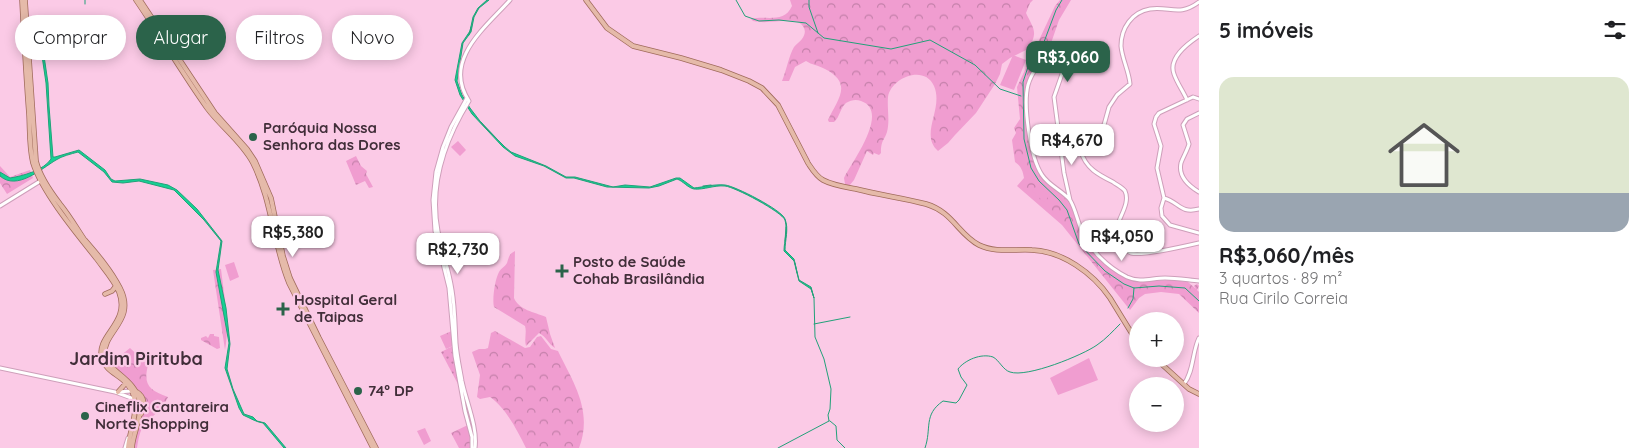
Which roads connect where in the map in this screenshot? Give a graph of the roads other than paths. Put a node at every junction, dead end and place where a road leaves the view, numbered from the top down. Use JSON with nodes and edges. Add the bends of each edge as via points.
{"nodes":[{"id":1,"x":24,"y":0,"type":"edge"},
{"id":2,"x":138,"y":0,"type":"edge"},
{"id":3,"x":510,"y":0,"type":"edge"},
{"id":4,"x":586,"y":0,"type":"edge"},
{"id":5,"x":1199,"y":2,"type":"edge"},
{"id":6,"x":1199,"y":36,"type":"edge"},
{"id":7,"x":1199,"y":99,"type":"edge"},
{"id":8,"x":1187,"y":100,"type":"junction"},
{"id":9,"x":1199,"y":114,"type":"edge"},
{"id":10,"x":42,"y":179,"type":"junction"},
{"id":11,"x":1199,"y":192,"type":"edge"},
{"id":12,"x":1164,"y":198,"type":"junction"},
{"id":13,"x":1070,"y":200,"type":"junction"},
{"id":14,"x":0,"y":206,"type":"edge"},
{"id":15,"x":1199,"y":209,"type":"edge"},
{"id":16,"x":1199,"y":233,"type":"edge"},
{"id":17,"x":1199,"y":243,"type":"edge"},
{"id":18,"x":1199,"y":281,"type":"edge"},
{"id":19,"x":116,"y":286,"type":"junction"},
{"id":20,"x":105,"y":294,"type":"dead end"},
{"id":21,"x":1129,"y":326,"type":"edge"},
{"id":22,"x":1199,"y":338,"type":"edge"},
{"id":23,"x":1165,"y":367,"type":"edge"},
{"id":24,"x":0,"y":368,"type":"edge"},
{"id":25,"x":1176,"y":377,"type":"edge"},
{"id":26,"x":126,"y":383,"type":"junction"},
{"id":27,"x":1184,"y":384,"type":"joint"},
{"id":28,"x":133,"y":391,"type":"junction"},
{"id":29,"x":117,"y":392,"type":"junction"},
{"id":30,"x":1199,"y":394,"type":"edge"},
{"id":31,"x":134,"y":399,"type":"junction"},
{"id":32,"x":127,"y":448,"type":"edge"},
{"id":33,"x":132,"y":448,"type":"edge"},
{"id":34,"x":375,"y":448,"type":"edge"},
{"id":35,"x":473,"y":448,"type":"edge"}],
"edges":[{"from":1,"to":10,"type":"main road","via":[[32,160]]},
{"from":2,"to":34,"type":"main road","via":[[208,109],[254,164],[266,193],[289,283]]},
{"from":3,"to":35,"type":"street","via":[[468,46],[461,72],[468,99],[443,147],[436,170],[433,200],[435,231],[449,288],[455,356]]},
{"from":4,"to":21,"type":"main road","via":[[607,28],[633,46],[721,70],[762,88],[778,105],[808,163],[823,180],[929,205],[945,213],[980,246],[1046,252],[1070,262],[1106,292]]},
{"from":5,"to":17,"type":"street","via":[[1178,11],[1148,10],[1129,20],[1121,44],[1130,84],[1112,102],[1104,125],[1080,143],[1088,166],[1125,193],[1126,203],[1117,230],[1123,247],[1129,252],[1143,254]]},
{"from":6,"to":8,"type":"street","via":[[1181,51],[1173,63],[1174,76]]},
{"from":7,"to":8,"type":"street"},
{"from":8,"to":12,"type":"street","via":[[1159,112],[1154,121],[1161,146],[1157,168]]},
{"from":9,"to":11,"type":"street","via":[[1183,124],[1189,144],[1180,169],[1186,181]]},
{"from":10,"to":14,"type":"street"},
{"from":10,"to":19,"type":"main road","via":[[65,217]]},
{"from":10,"to":28,"type":"main road","via":[[121,290],[124,313],[106,346],[105,355],[109,365],[128,381]]},
{"from":12,"to":15,"type":"street","via":[[1182,209]]},
{"from":12,"to":16,"type":"street","via":[[1161,211],[1166,222]]},
{"from":13,"to":13,"type":"street","via":[[1054,95],[1062,66],[1057,54],[1051,50],[1028,85],[1029,132],[1041,173]]},
{"from":13,"to":18,"type":"street","via":[[1087,241],[1103,260],[1124,275],[1138,280]]},
{"from":19,"to":20,"type":"main road"},
{"from":19,"to":26,"type":"main road","via":[[120,297],[118,322],[101,350],[104,363]]},
{"from":22,"to":27,"type":"street"},
{"from":23,"to":25,"type":"main road"},
{"from":24,"to":29,"type":"street"},
{"from":26,"to":28,"type":"main road"},
{"from":26,"to":29,"type":"main road"},
{"from":27,"to":30,"type":"main road"},
{"from":28,"to":29,"type":"street"},
{"from":28,"to":31,"type":"main road"},
{"from":28,"to":33,"type":"main road","via":[[142,396],[143,408]]},
{"from":29,"to":31,"type":"street"},
{"from":31,"to":32,"type":"main road","via":[[136,414]]}]}
